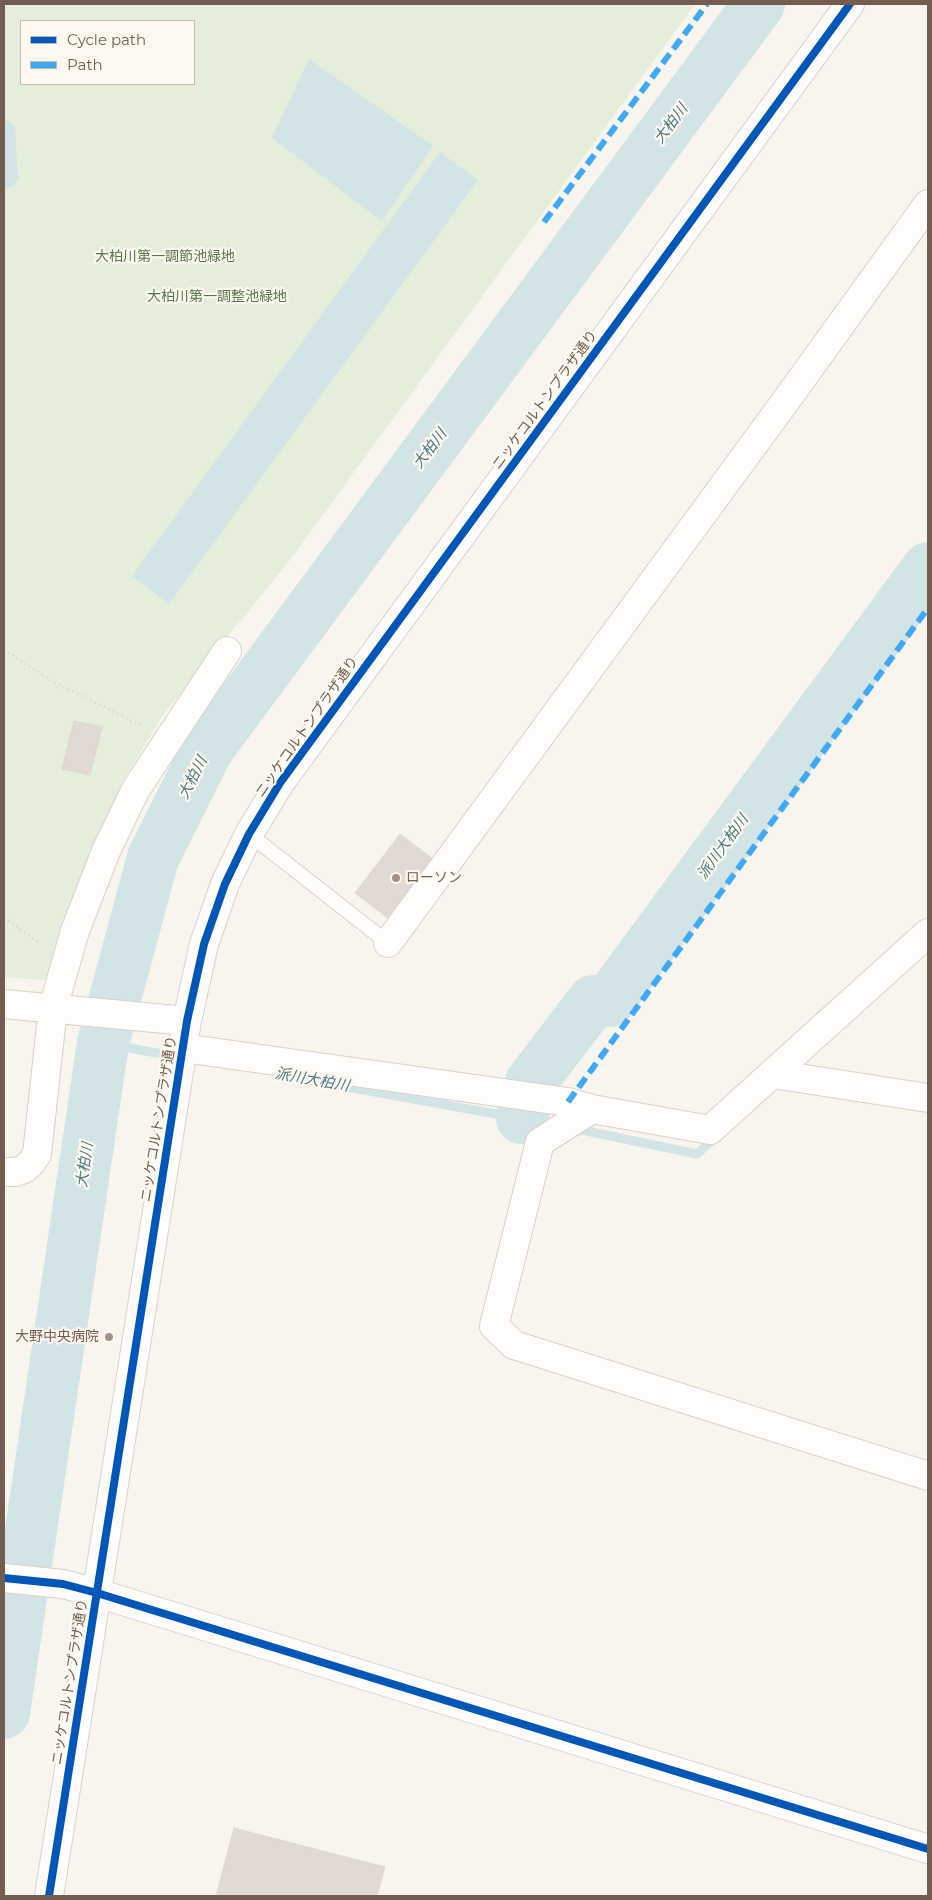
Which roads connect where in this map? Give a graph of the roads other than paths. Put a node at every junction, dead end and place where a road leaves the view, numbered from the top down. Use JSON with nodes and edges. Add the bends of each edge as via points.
{"nodes":[{"id":1,"x":850,"y":4,"type":"edge"},
{"id":2,"x":928,"y":204,"type":"edge"},
{"id":3,"x":227,"y":651,"type":"dead end"},
{"id":4,"x":249,"y":834,"type":"junction"},
{"id":5,"x":928,"y":933,"type":"edge"},
{"id":6,"x":388,"y":943,"type":"joint"},
{"id":7,"x":4,"y":1004,"type":"edge"},
{"id":8,"x":63,"y":1009,"type":"junction"},
{"id":9,"x":187,"y":1021,"type":"junction"},
{"id":10,"x":183,"y":1048,"type":"junction"},
{"id":11,"x":773,"y":1074,"type":"junction"},
{"id":12,"x":928,"y":1098,"type":"edge"},
{"id":13,"x":592,"y":1108,"type":"junction"},
{"id":14,"x":4,"y":1172,"type":"edge"},
{"id":15,"x":928,"y":1476,"type":"edge"},
{"id":16,"x":4,"y":1578,"type":"edge"},
{"id":17,"x":97,"y":1594,"type":"junction"},
{"id":18,"x":928,"y":1849,"type":"edge"},
{"id":19,"x":49,"y":1896,"type":"edge"}],
"edges":[{"from":1,"to":4,"type":"street","name":"ニッケコルトンプラザ通り","via":[[280,782]]},
{"from":2,"to":6,"type":"street"},
{"from":3,"to":8,"type":"street","via":[[136,789],[106,851],[75,931]]},
{"from":4,"to":6,"type":"lane"},
{"from":4,"to":9,"type":"street","name":"ニッケコルトンプラザ通り","via":[[225,884],[204,944]]},
{"from":5,"to":11,"type":"street"},
{"from":7,"to":8,"type":"street"},
{"from":8,"to":9,"type":"street"},
{"from":8,"to":14,"type":"street","via":[[37,1154],[24,1169]]},
{"from":9,"to":10,"type":"street","name":"ニッケコルトンプラザ通り"},
{"from":10,"to":13,"type":"street","via":[[555,1100]]},
{"from":10,"to":17,"type":"street","name":"ニッケコルトンプラザ通り"},
{"from":11,"to":12,"type":"street"},
{"from":11,"to":13,"type":"street","via":[[710,1130]]},
{"from":13,"to":15,"type":"street","via":[[540,1142],[494,1326],[514,1345]]},
{"from":16,"to":17,"type":"street","via":[[63,1584]]},
{"from":17,"to":18,"type":"street"},
{"from":17,"to":19,"type":"street","name":"ニッケコルトンプラザ通り"}]}
